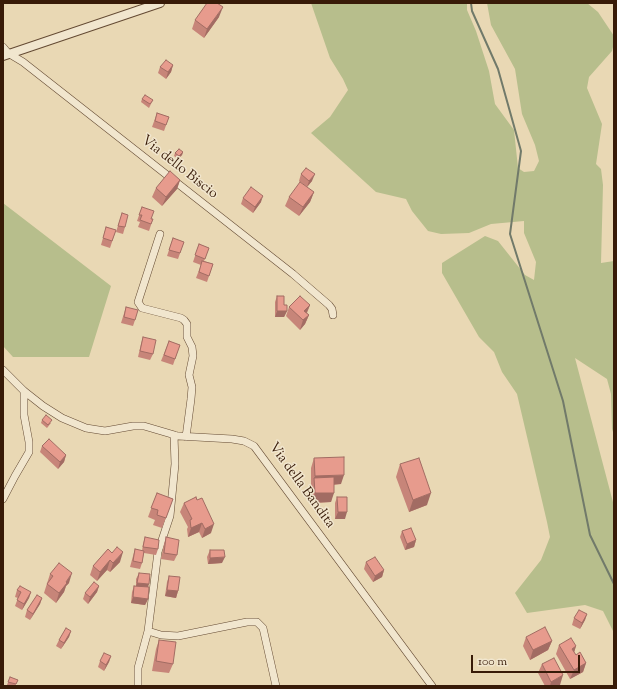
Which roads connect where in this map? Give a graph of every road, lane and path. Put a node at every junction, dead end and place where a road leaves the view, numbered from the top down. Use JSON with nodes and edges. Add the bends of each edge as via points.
{"nodes":[{"id":1,"x":160,"y":3,"type":"edge"},
{"id":2,"x":5,"y":52,"type":"edge"},
{"id":3,"x":160,"y":234,"type":"dead end"},
{"id":4,"x":333,"y":315,"type":"dead end"},
{"id":5,"x":3,"y":370,"type":"edge"},
{"id":6,"x":24,"y":391,"type":"junction"},
{"id":7,"x":174,"y":435,"type":"junction"},
{"id":8,"x":186,"y":438,"type":"junction"},
{"id":9,"x":3,"y":500,"type":"edge"},
{"id":10,"x":148,"y":631,"type":"junction"},
{"id":11,"x":138,"y":686,"type":"edge"},
{"id":12,"x":276,"y":686,"type":"edge"},
{"id":13,"x":432,"y":686,"type":"edge"}],
"edges":[{"from":1,"to":2,"type":"street"},
{"from":2,"to":4,"type":"street","name":"Via dello Biscio","via":[[24,62],[293,274],[329,305]]},
{"from":3,"to":8,"type":"street","via":[[138,302],[142,308],[181,318],[187,324],[187,337],[193,356],[189,372],[192,394]]},
{"from":5,"to":6,"type":"street","name":"Via della Bandita"},
{"from":6,"to":7,"type":"street","name":"Via della Bandita","via":[[48,410],[86,428],[108,431],[142,426]]},
{"from":6,"to":9,"type":"street","via":[[29,452]]},
{"from":7,"to":8,"type":"street","name":"Via della Bandita"},
{"from":7,"to":10,"type":"street","via":[[175,464],[171,511],[158,552]]},
{"from":8,"to":13,"type":"street","name":"Via della Bandita","via":[[237,440],[247,442],[258,449]]},
{"from":10,"to":11,"type":"street","via":[[139,664]]},
{"from":10,"to":12,"type":"street","via":[[166,636],[183,636],[256,621],[263,628]]}]}
